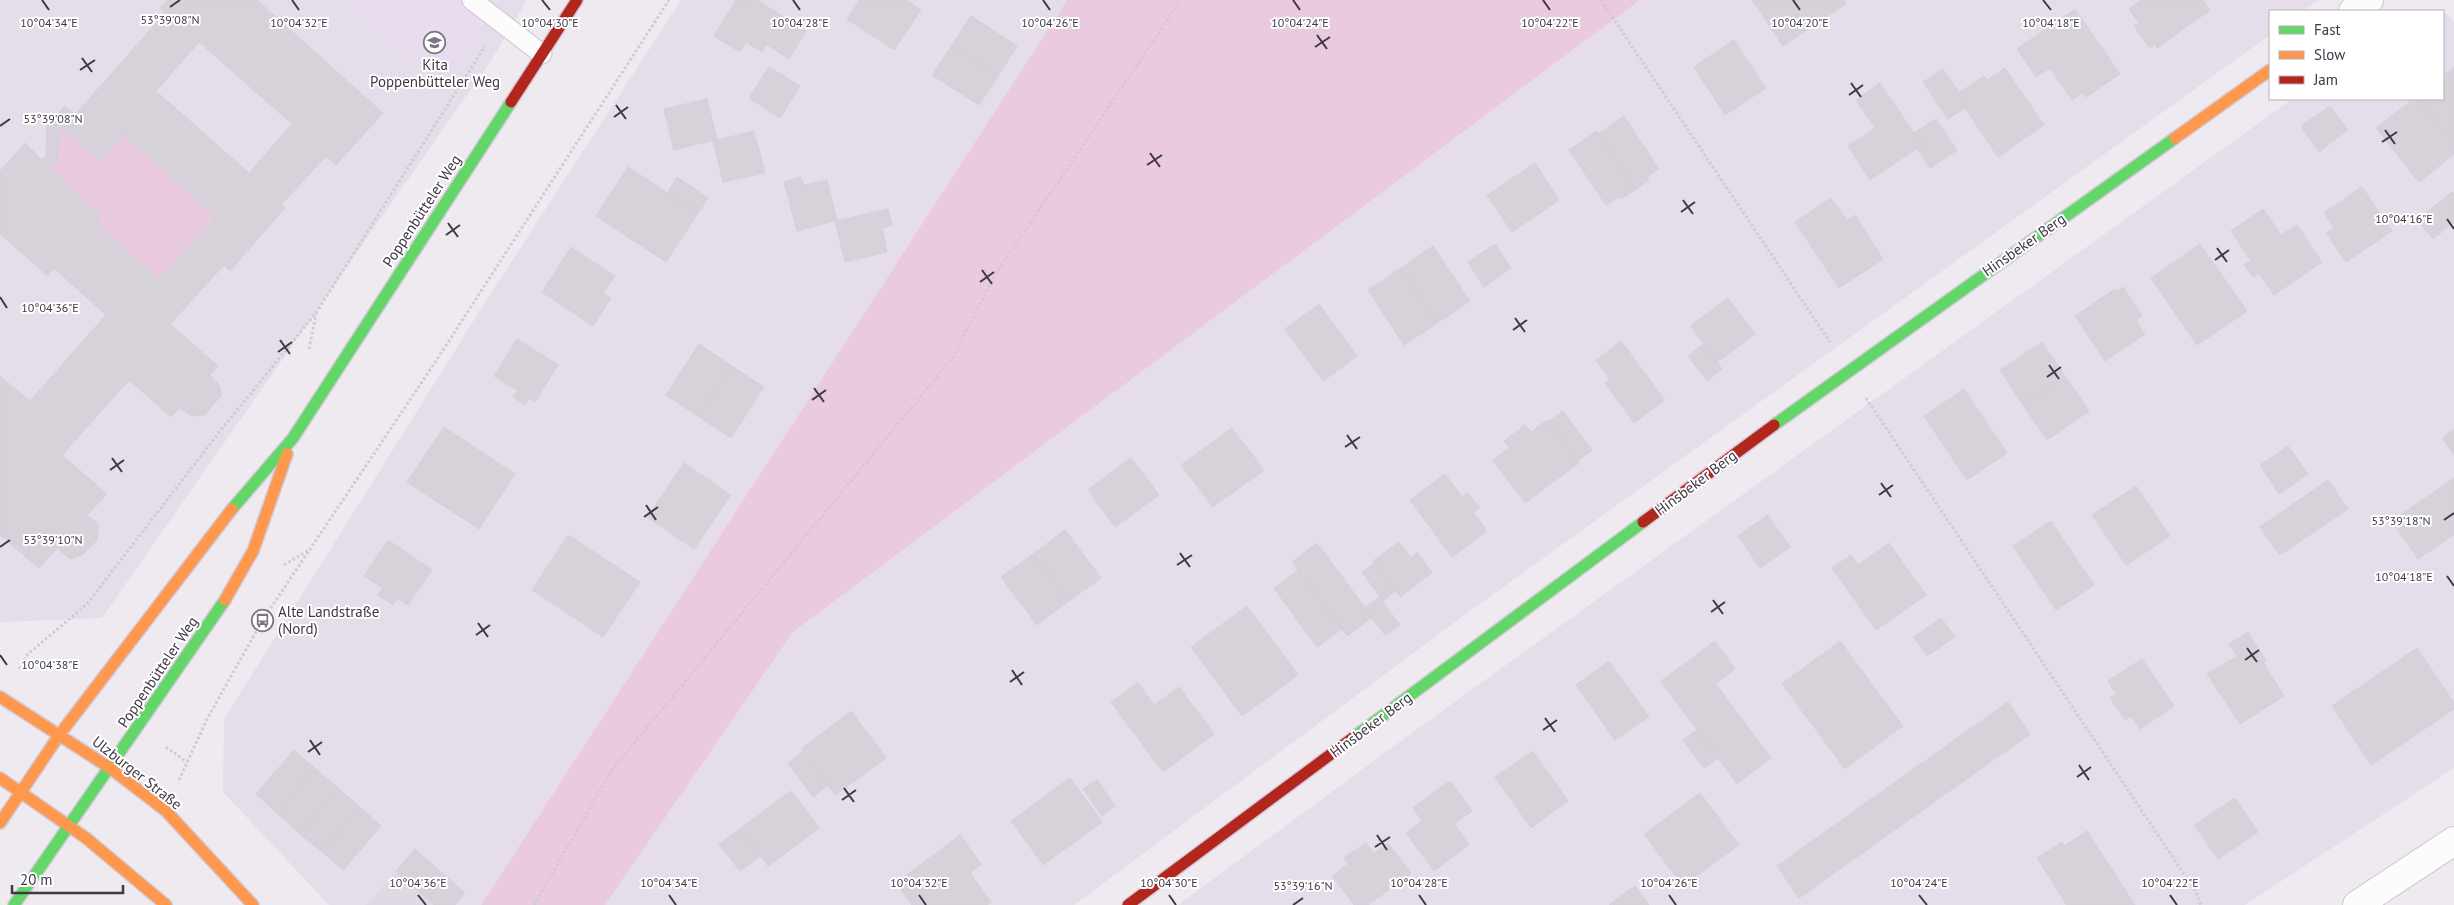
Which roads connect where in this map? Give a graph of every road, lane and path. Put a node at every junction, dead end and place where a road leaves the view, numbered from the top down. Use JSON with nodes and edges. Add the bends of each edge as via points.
{"nodes":[{"id":1,"x":472,"y":0,"type":"edge"},
{"id":2,"x":577,"y":0,"type":"edge"},
{"id":3,"x":669,"y":0,"type":"edge"},
{"id":4,"x":1181,"y":0,"type":"edge"},
{"id":5,"x":1601,"y":0,"type":"edge"},
{"id":6,"x":2369,"y":0,"type":"edge"},
{"id":7,"x":2355,"y":10,"type":"edge"},
{"id":8,"x":500,"y":24,"type":"junction"},
{"id":9,"x":542,"y":54,"type":"junction"},
{"id":10,"x":2269,"y":71,"type":"edge"},
{"id":11,"x":1847,"y":371,"type":"junction"},
{"id":12,"x":293,"y":438,"type":"junction"},
{"id":13,"x":28,"y":654,"type":"dead end"},
{"id":14,"x":0,"y":697,"type":"edge"},
{"id":15,"x":60,"y":734,"type":"junction"},
{"id":16,"x":110,"y":768,"type":"junction"},
{"id":17,"x":0,"y":778,"type":"edge"},
{"id":18,"x":21,"y":791,"type":"junction"},
{"id":19,"x":166,"y":811,"type":"junction"},
{"id":20,"x":0,"y":823,"type":"edge"},
{"id":21,"x":69,"y":824,"type":"junction"},
{"id":22,"x":2454,"y":841,"type":"edge"},
{"id":23,"x":14,"y":905,"type":"edge"},
{"id":24,"x":166,"y":905,"type":"edge"},
{"id":25,"x":253,"y":905,"type":"edge"},
{"id":26,"x":534,"y":905,"type":"edge"},
{"id":27,"x":1128,"y":905,"type":"edge"},
{"id":28,"x":2201,"y":905,"type":"edge"},
{"id":29,"x":2357,"y":905,"type":"edge"}],
"edges":[{"from":1,"to":8,"type":"lane"},
{"from":2,"to":9,"type":"main road","name":"Poppenbütteler Weg"},
{"from":3,"to":19,"type":"path","via":[[313,548],[262,621],[207,719]]},
{"from":4,"to":26,"type":"path","via":[[995,275],[951,360],[612,770]]},
{"from":5,"to":11,"type":"path"},
{"from":6,"to":7,"type":"street"},
{"from":8,"to":9,"type":"lane"},
{"from":8,"to":13,"type":"path","via":[[316,313],[87,604]]},
{"from":9,"to":12,"type":"main road","name":"Poppenbütteler Weg"},
{"from":10,"to":11,"type":"main road","name":"Hinsbeker Berg"},
{"from":11,"to":27,"type":"main road","name":"Hinsbeker Berg"},
{"from":11,"to":28,"type":"path","via":[[2196,892]]},
{"from":12,"to":15,"type":"main road","name":"Poppenbütteler Weg","via":[[218,524]]},
{"from":12,"to":16,"type":"main road","name":"Poppenbütteler Weg","via":[[248,559],[224,601]]},
{"from":14,"to":15,"type":"main road","name":"Ulzburger Straße"},
{"from":15,"to":16,"type":"main road","name":"Ulzburger Straße"},
{"from":15,"to":18,"type":"main road","name":"Poppenbütteler Weg"},
{"from":16,"to":19,"type":"main road","name":"Ulzburger Straße"},
{"from":16,"to":21,"type":"main road","name":"Poppenbütteler Weg"},
{"from":17,"to":18,"type":"main road"},
{"from":18,"to":20,"type":"main road","name":"Poppenbütteler Weg"},
{"from":18,"to":21,"type":"main road"},
{"from":19,"to":25,"type":"main road","name":"Ulzburger Straße"},
{"from":21,"to":23,"type":"main road","name":"Poppenbütteler Weg"},
{"from":21,"to":24,"type":"main road","via":[[127,869]]},
{"from":22,"to":29,"type":"street"}]}
